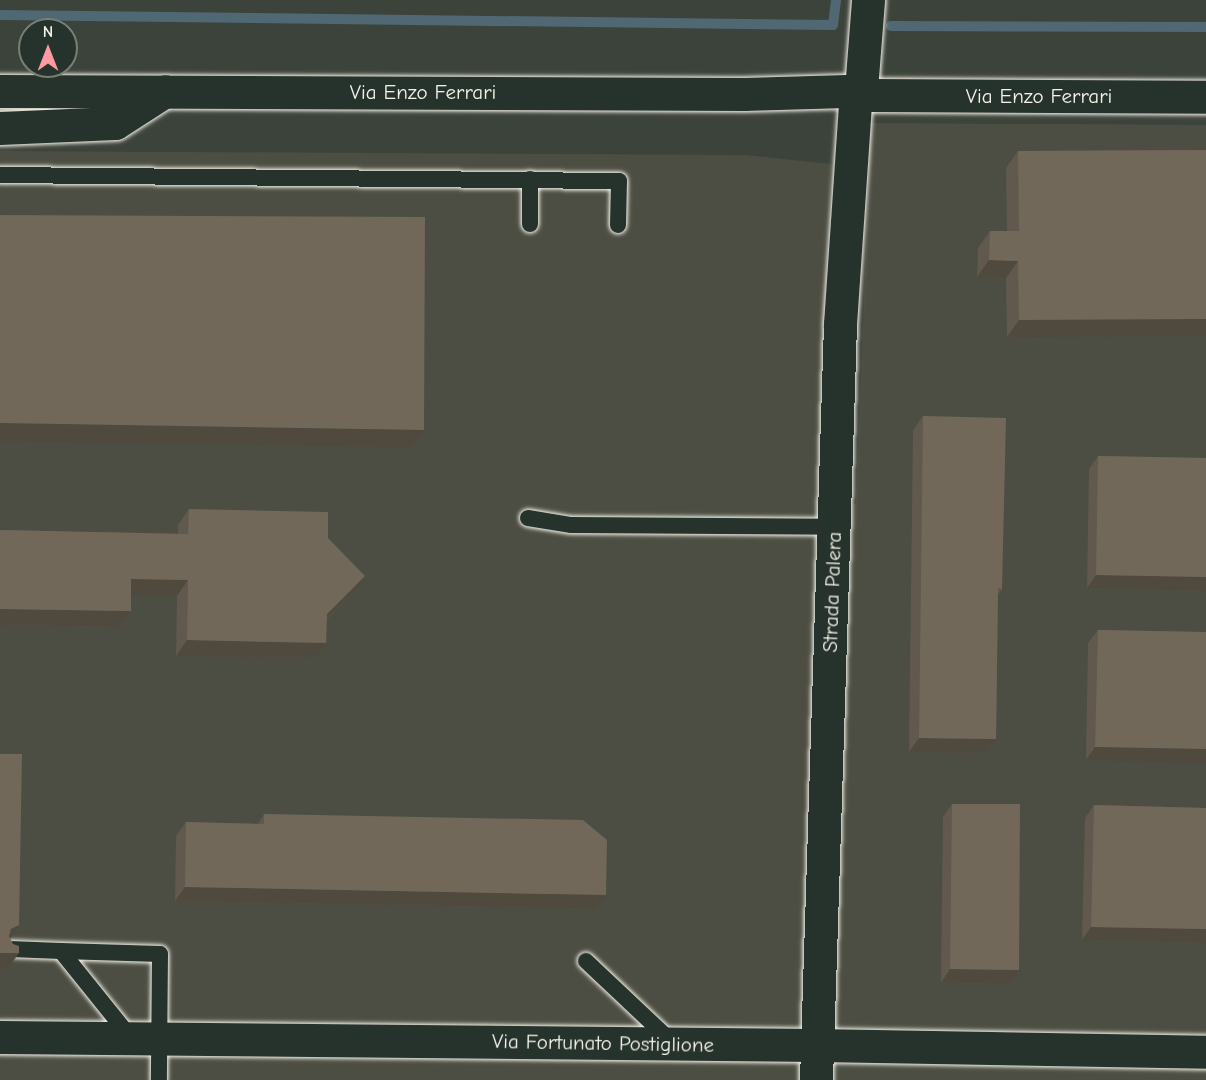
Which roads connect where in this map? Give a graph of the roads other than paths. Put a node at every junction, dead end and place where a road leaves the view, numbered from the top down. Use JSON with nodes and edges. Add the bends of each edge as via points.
{"nodes":[{"id":1,"x":868,"y":0,"type":"edge"},
{"id":2,"x":0,"y":91,"type":"edge"},
{"id":3,"x":165,"y":91,"type":"junction"},
{"id":4,"x":859,"y":92,"type":"junction"},
{"id":5,"x":1206,"y":97,"type":"edge"},
{"id":6,"x":0,"y":128,"type":"edge"},
{"id":7,"x":0,"y":175,"type":"edge"},
{"id":8,"x":530,"y":179,"type":"junction"},
{"id":9,"x":530,"y":224,"type":"dead end"},
{"id":10,"x":618,"y":225,"type":"dead end"},
{"id":11,"x":528,"y":518,"type":"dead end"},
{"id":12,"x":834,"y":527,"type":"junction"},
{"id":13,"x":10,"y":950,"type":"edge"},
{"id":14,"x":61,"y":951,"type":"junction"},
{"id":15,"x":586,"y":961,"type":"dead end"},
{"id":16,"x":0,"y":1037,"type":"edge"},
{"id":17,"x":145,"y":1038,"type":"junction"},
{"id":18,"x":673,"y":1044,"type":"junction"},
{"id":19,"x":817,"y":1045,"type":"junction"},
{"id":20,"x":1206,"y":1052,"type":"edge"},
{"id":21,"x":159,"y":1080,"type":"edge"},
{"id":22,"x":816,"y":1080,"type":"edge"}],
"edges":[{"from":1,"to":4,"type":"street","name":"Strada Palera"},
{"from":2,"to":3,"type":"street","name":"Via Enzo Ferrari"},
{"from":3,"to":4,"type":"street","name":"Via Enzo Ferrari"},
{"from":3,"to":6,"type":"street","via":[[115,123]]},
{"from":4,"to":5,"type":"street","name":"Via Enzo Ferrari"},
{"from":4,"to":12,"type":"street","name":"Strada Palera","via":[[840,324]]},
{"from":7,"to":8,"type":"lane"},
{"from":8,"to":9,"type":"lane"},
{"from":8,"to":10,"type":"lane","via":[[619,181]]},
{"from":11,"to":12,"type":"lane","via":[[571,525]]},
{"from":12,"to":19,"type":"street","name":"Strada Palera"},
{"from":13,"to":14,"type":"lane"},
{"from":14,"to":17,"type":"lane"},
{"from":14,"to":17,"type":"lane","via":[[160,954]]},
{"from":15,"to":18,"type":"lane"},
{"from":16,"to":17,"type":"street","name":"Via Fortunato Postiglione"},
{"from":17,"to":18,"type":"street","name":"Via Fortunato Postiglione"},
{"from":17,"to":21,"type":"lane"},
{"from":18,"to":19,"type":"street","name":"Via Fortunato Postiglione"},
{"from":19,"to":20,"type":"street","name":"Via Fortunato Postiglione"},
{"from":19,"to":22,"type":"street","name":"Strada Palera"}]}
